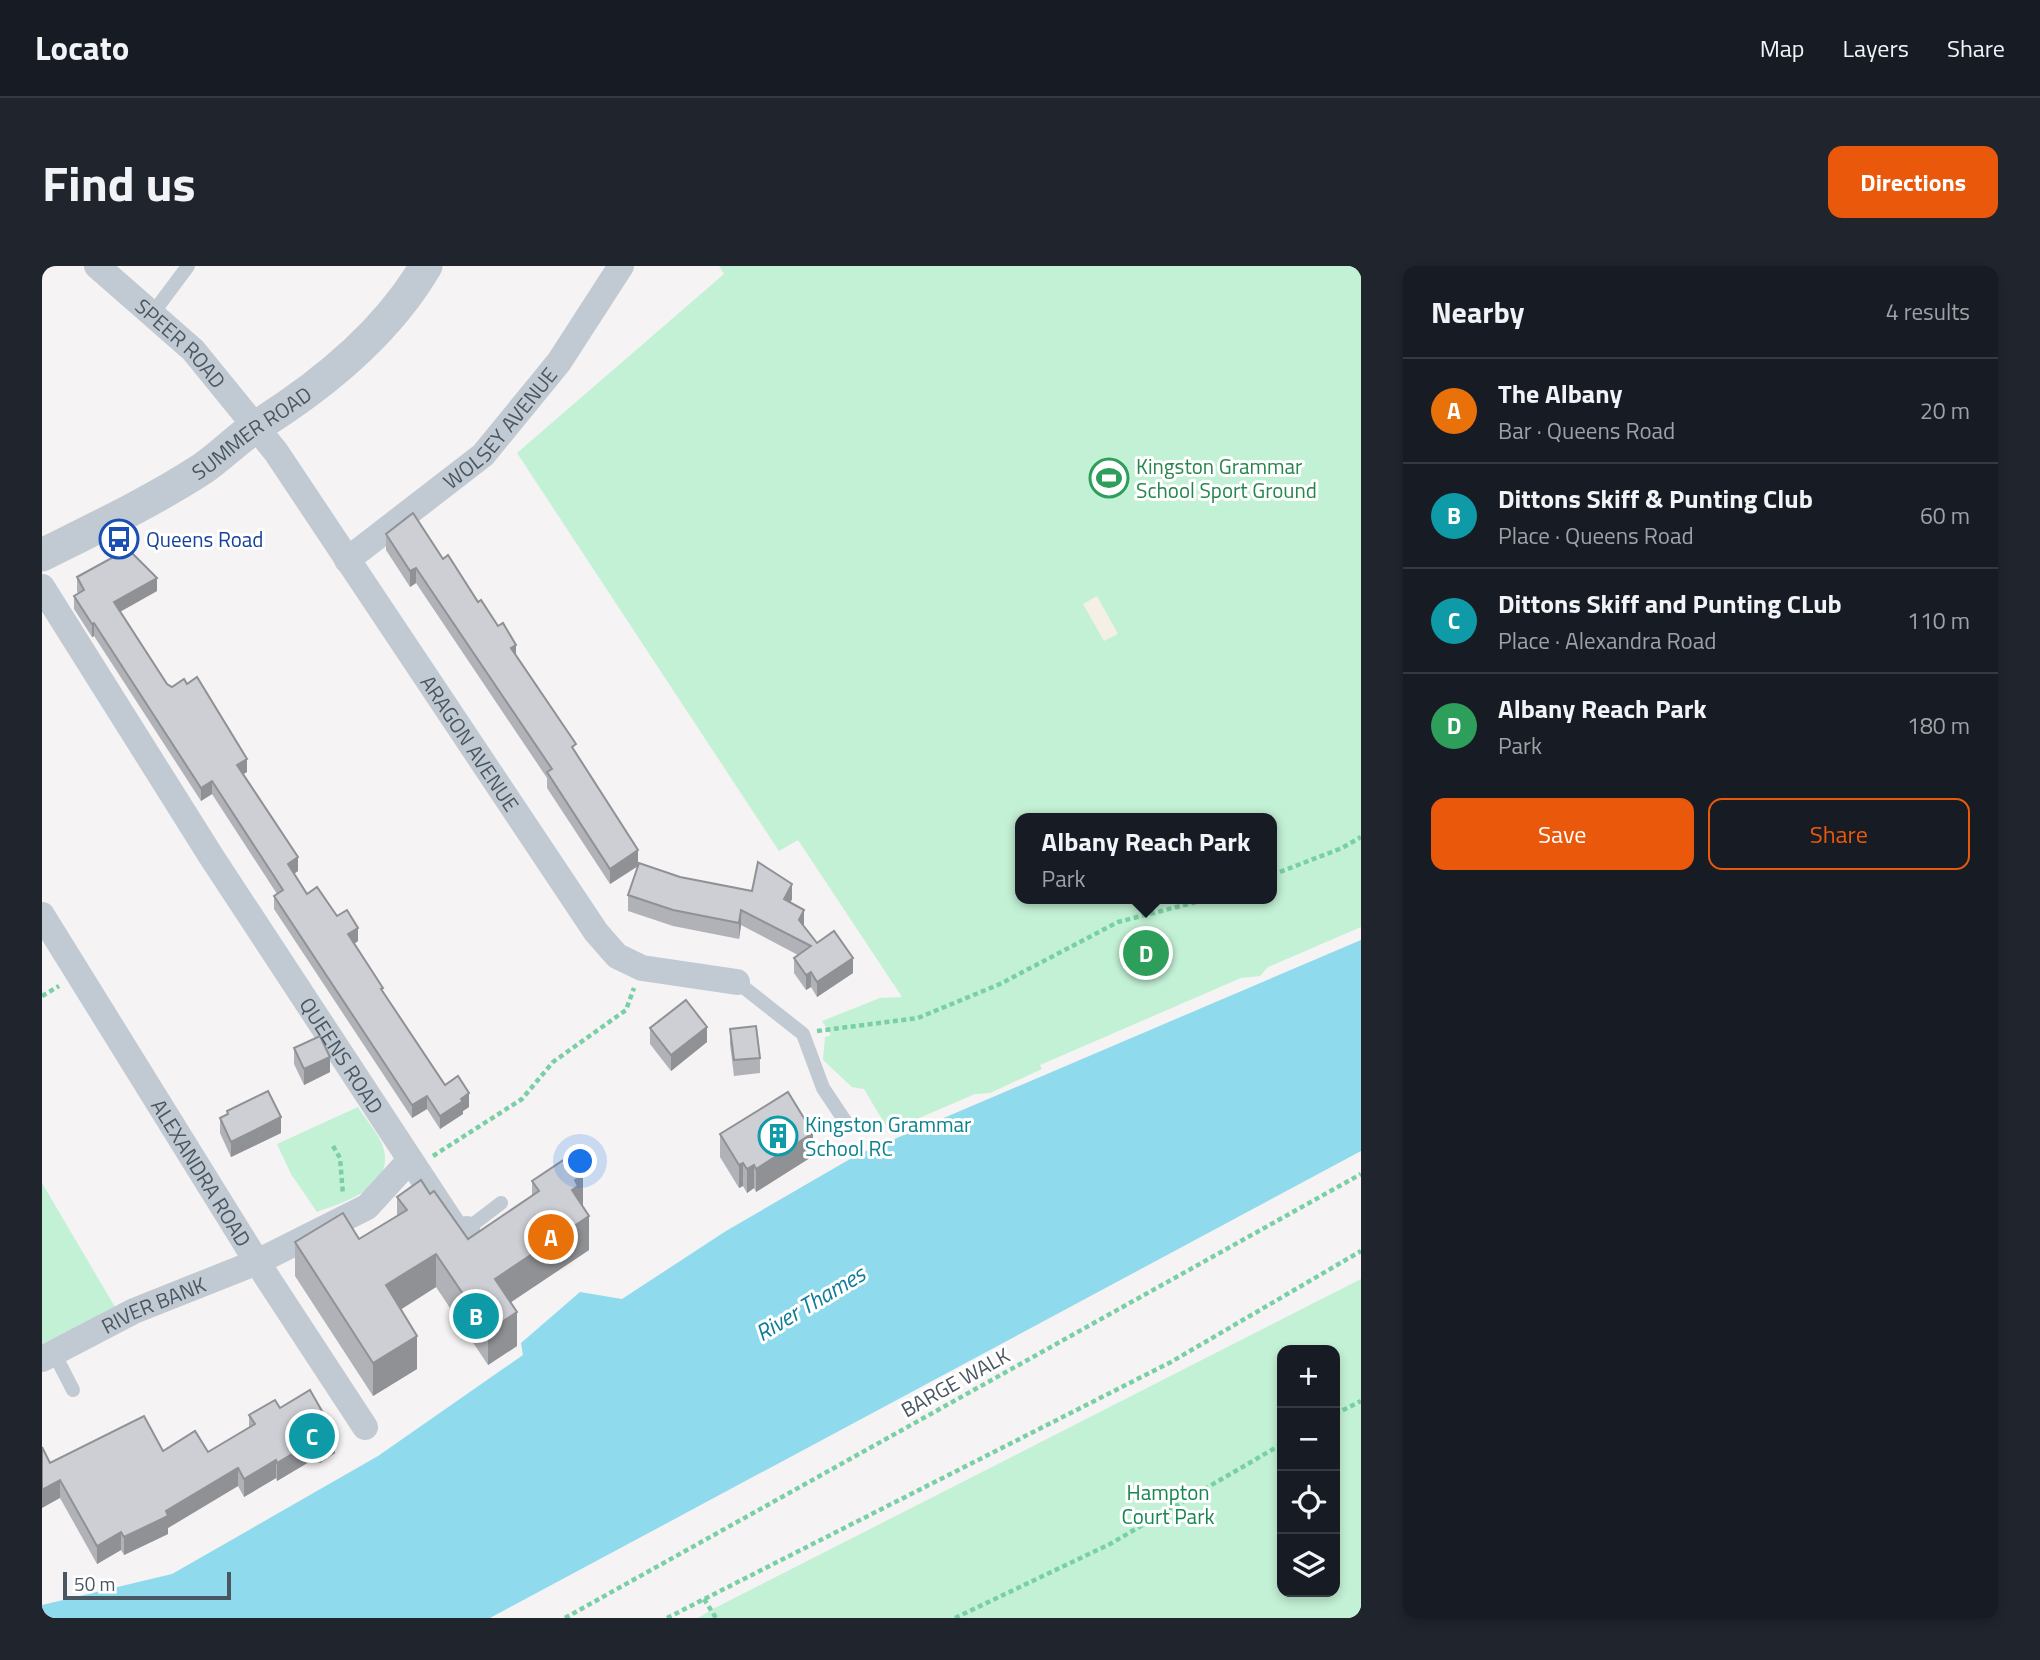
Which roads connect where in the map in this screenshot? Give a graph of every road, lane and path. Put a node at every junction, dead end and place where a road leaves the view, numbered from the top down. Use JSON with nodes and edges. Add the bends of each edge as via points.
{"nodes":[{"id":1,"x":97,"y":266,"type":"edge"},
{"id":2,"x":188,"y":266,"type":"edge"},
{"id":3,"x":426,"y":266,"type":"edge"},
{"id":4,"x":621,"y":266,"type":"edge"},
{"id":5,"x":153,"y":313,"type":"junction"},
{"id":6,"x":255,"y":427,"type":"junction"},
{"id":7,"x":42,"y":555,"type":"edge"},
{"id":8,"x":347,"y":560,"type":"junction"},
{"id":9,"x":42,"y":587,"type":"edge"},
{"id":10,"x":1361,"y":836,"type":"edge"},
{"id":11,"x":1277,"y":873,"type":"edge"},
{"id":12,"x":1188,"y":904,"type":"edge"},
{"id":13,"x":42,"y":915,"type":"edge"},
{"id":14,"x":642,"y":968,"type":"junction"},
{"id":15,"x":737,"y":982,"type":"joint"},
{"id":16,"x":803,"y":1034,"type":"junction"},
{"id":17,"x":847,"y":1124,"type":"dead end"},
{"id":18,"x":333,"y":1146,"type":"dead end"},
{"id":19,"x":413,"y":1164,"type":"junction"},
{"id":20,"x":1361,"y":1174,"type":"edge"},
{"id":21,"x":501,"y":1203,"type":"dead end"},
{"id":22,"x":344,"y":1216,"type":"junction"},
{"id":23,"x":467,"y":1229,"type":"joint"},
{"id":24,"x":1361,"y":1251,"type":"edge"},
{"id":25,"x":257,"y":1262,"type":"junction"},
{"id":26,"x":48,"y":1356,"type":"edge"},
{"id":27,"x":73,"y":1390,"type":"dead end"},
{"id":28,"x":1361,"y":1401,"type":"edge"},
{"id":29,"x":1340,"y":1412,"type":"edge"},
{"id":30,"x":365,"y":1427,"type":"dead end"},
{"id":31,"x":1277,"y":1447,"type":"edge"},
{"id":32,"x":704,"y":1599,"type":"junction"},
{"id":33,"x":565,"y":1618,"type":"edge"},
{"id":34,"x":667,"y":1618,"type":"edge"},
{"id":35,"x":716,"y":1618,"type":"edge"},
{"id":36,"x":955,"y":1618,"type":"edge"}],
"edges":[{"from":1,"to":5,"type":"street","name":"SPEER ROAD"},
{"from":2,"to":5,"type":"lane"},
{"from":3,"to":6,"type":"street","name":"SUMMER ROAD","via":[[399,308],[364,345],[284,412]]},
{"from":4,"to":8,"type":"street","name":"WOLSEY AVENUE","via":[[559,362],[483,455]]},
{"from":5,"to":6,"type":"street","name":"SPEER ROAD","via":[[193,350]]},
{"from":6,"to":7,"type":"street","name":"SUMMER ROAD","via":[[161,495]]},
{"from":6,"to":8,"type":"street","name":"ARAGON AVENUE"},
{"from":8,"to":14,"type":"street","name":"ARAGON AVENUE","via":[[596,932],[617,956]]},
{"from":9,"to":19,"type":"street","name":"QUEENS ROAD"},
{"from":10,"to":11,"type":"path"},
{"from":12,"to":16,"type":"path","via":[[1118,922],[1000,984],[918,1018]]},
{"from":13,"to":25,"type":"street","name":"ALEXANDRA ROAD"},
{"from":14,"to":15,"type":"street","name":"ARAGON AVENUE"},
{"from":14,"to":19,"type":"path","via":[[626,1010],[553,1062],[522,1100]]},
{"from":15,"to":16,"type":"lane"},
{"from":16,"to":17,"type":"lane","via":[[824,1088]]},
{"from":18,"to":22,"type":"path","via":[[340,1158]]},
{"from":19,"to":22,"type":"street","name":"RIVER BANK","via":[[367,1207]]},
{"from":19,"to":23,"type":"street","name":"QUEENS ROAD","via":[[457,1231]]},
{"from":20,"to":33,"type":"path","name":"BARGE WALK"},
{"from":21,"to":23,"type":"lane"},
{"from":22,"to":25,"type":"street","name":"RIVER BANK"},
{"from":24,"to":32,"type":"path","via":[[1171,1362]]},
{"from":25,"to":26,"type":"street","name":"RIVER BANK","via":[[134,1311]]},
{"from":25,"to":30,"type":"street","name":"ALEXANDRA ROAD"},
{"from":26,"to":27,"type":"lane","name":"RIVER BANK"},
{"from":28,"to":29,"type":"path"},
{"from":31,"to":36,"type":"path","via":[[1110,1544]]},
{"from":32,"to":34,"type":"path"},
{"from":32,"to":35,"type":"path"}]}
